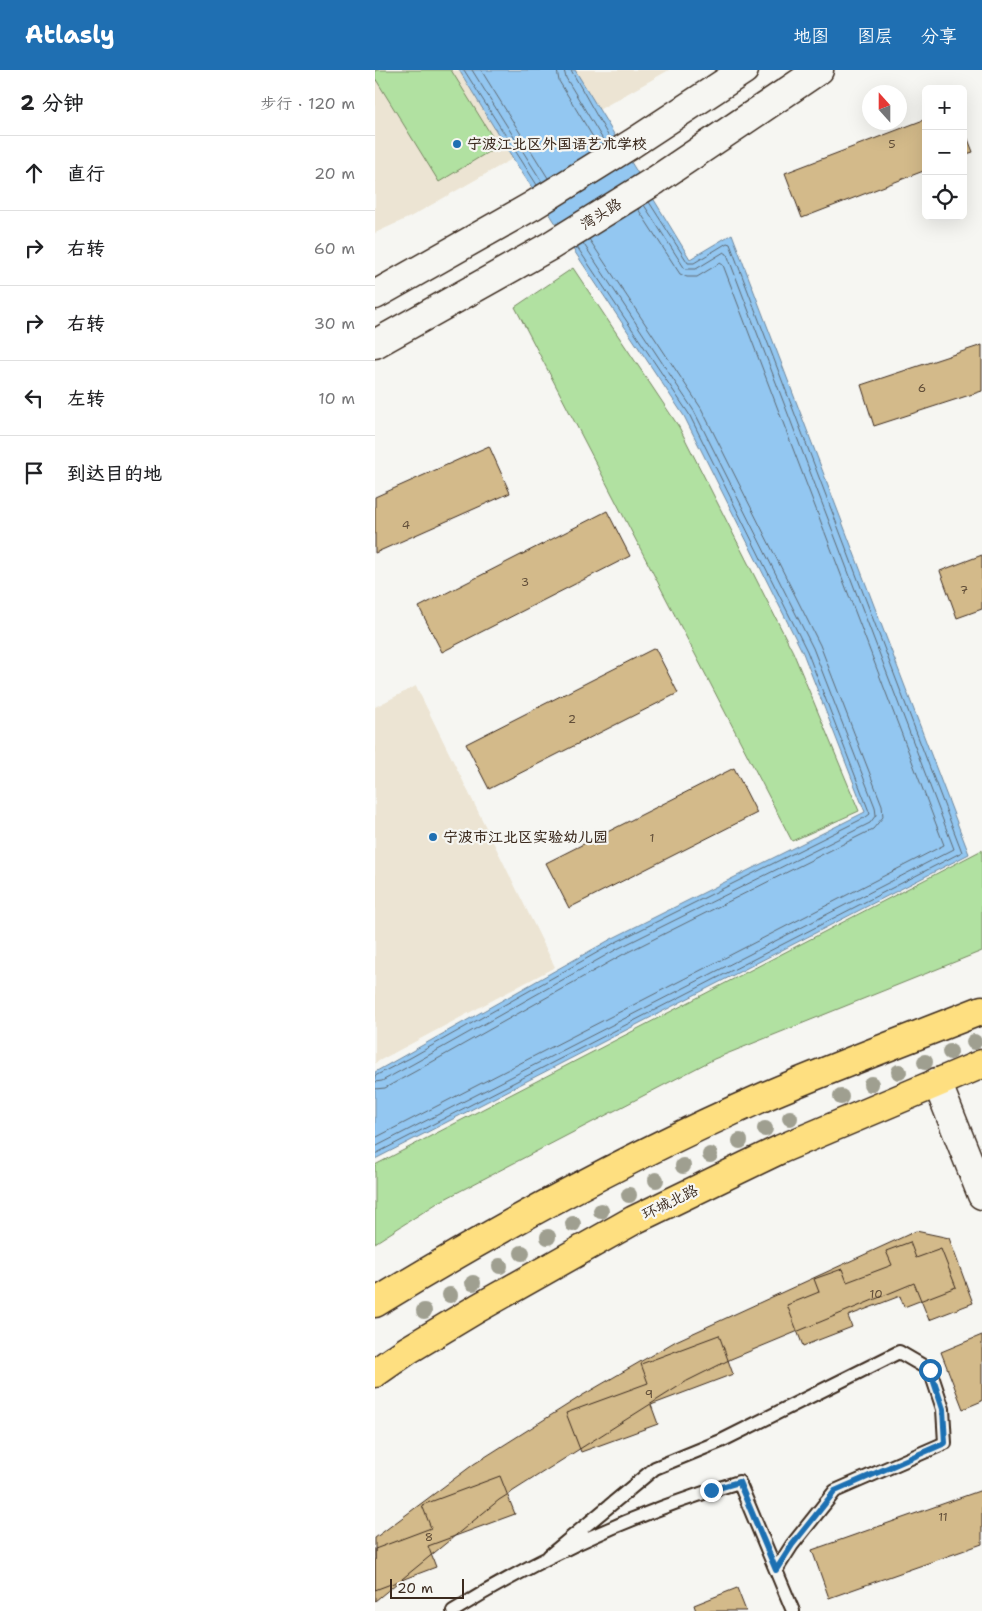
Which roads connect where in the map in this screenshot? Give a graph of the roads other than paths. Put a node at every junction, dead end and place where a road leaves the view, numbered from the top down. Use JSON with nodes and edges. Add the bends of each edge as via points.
{"nodes":[{"id":1,"x":744,"y":70,"type":"edge"},
{"id":2,"x":819,"y":70,"type":"edge"},
{"id":3,"x":375,"y":295,"type":"edge"},
{"id":4,"x":375,"y":344,"type":"edge"},
{"id":5,"x":982,"y":1010,"type":"edge"},
{"id":6,"x":982,"y":1064,"type":"edge"},
{"id":7,"x":937,"y":1082,"type":"junction"},
{"id":8,"x":982,"y":1195,"type":"edge"},
{"id":9,"x":375,"y":1303,"type":"edge"},
{"id":10,"x":375,"y":1373,"type":"edge"},
{"id":11,"x":549,"y":1556,"type":"junction"},
{"id":12,"x":776,"y":1570,"type":"junction"},
{"id":13,"x":453,"y":1611,"type":"edge"},
{"id":14,"x":793,"y":1611,"type":"edge"}],
"edges":[{"from":1,"to":3,"type":"main road","via":[[531,206]]},
{"from":2,"to":4,"type":"main road","name":"湾头路","via":[[656,180],[550,246]]},
{"from":5,"to":9,"type":"main road","via":[[768,1096],[609,1171],[476,1243]]},
{"from":6,"to":7,"type":"main road","name":"环城北路"},
{"from":7,"to":8,"type":"main road"},
{"from":7,"to":10,"type":"main road","name":"环城北路","via":[[781,1150],[633,1220],[408,1350]]},
{"from":11,"to":12,"type":"lane","via":[[641,1517],[739,1482]]},
{"from":11,"to":12,"type":"lane","via":[[655,1468],[721,1441],[899,1352],[930,1370],[943,1409],[945,1443],[835,1491]]},
{"from":11,"to":13,"type":"lane"},
{"from":12,"to":14,"type":"lane"}]}
